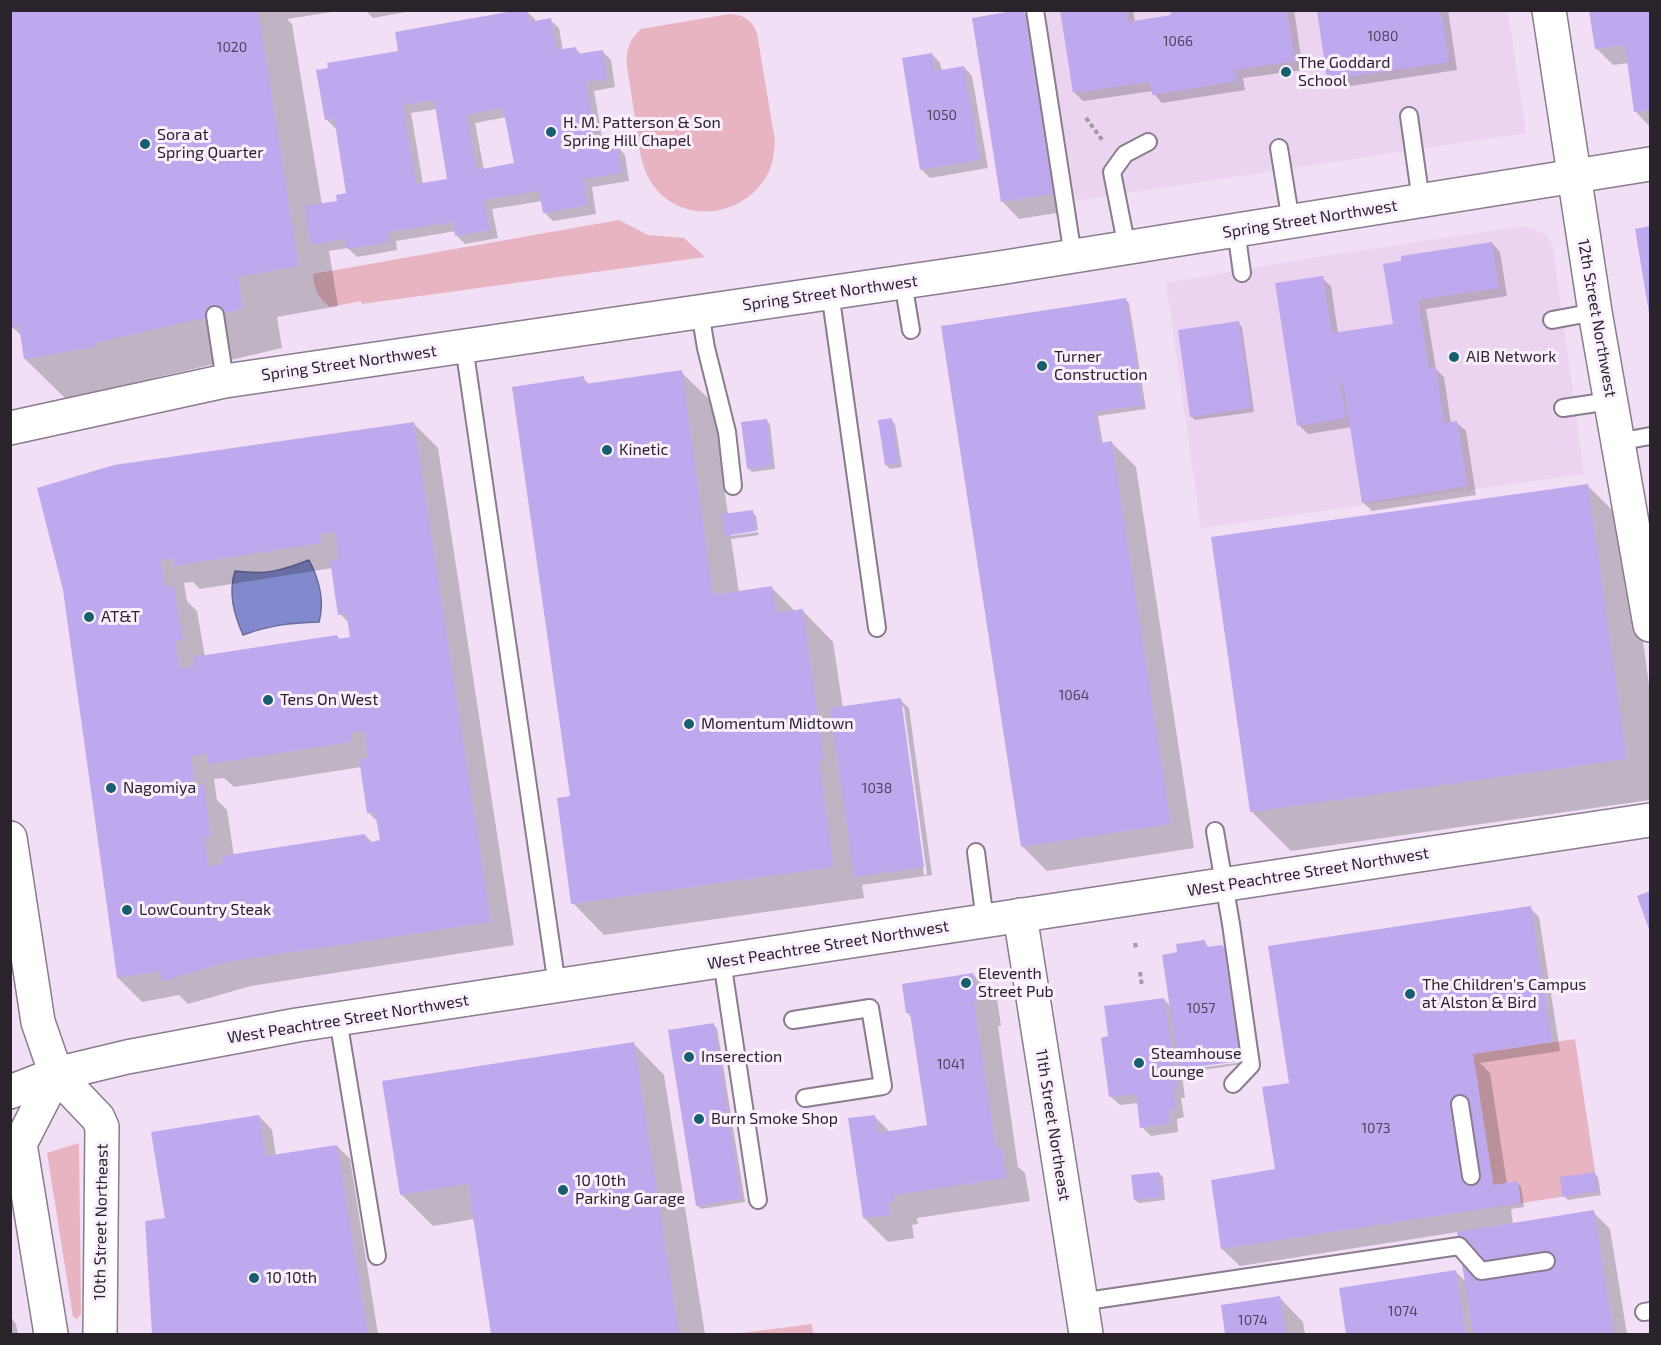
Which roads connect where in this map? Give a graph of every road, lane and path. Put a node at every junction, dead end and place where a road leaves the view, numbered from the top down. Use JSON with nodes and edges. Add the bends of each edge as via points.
{"nodes":[{"id":1,"x":1035,"y":10,"type":"edge"},
{"id":2,"x":1549,"y":10,"type":"edge"},
{"id":3,"x":1408,"y":116,"type":"dead end"},
{"id":4,"x":1148,"y":142,"type":"dead end"},
{"id":5,"x":1279,"y":148,"type":"dead end"},
{"id":6,"x":1650,"y":164,"type":"edge"},
{"id":7,"x":1573,"y":177,"type":"junction"},
{"id":8,"x":1421,"y":201,"type":"junction"},
{"id":9,"x":1291,"y":222,"type":"junction"},
{"id":10,"x":1236,"y":230,"type":"junction"},
{"id":11,"x":1127,"y":248,"type":"junction"},
{"id":12,"x":1073,"y":256,"type":"junction"},
{"id":13,"x":1242,"y":273,"type":"dead end"},
{"id":14,"x":903,"y":282,"type":"junction"},
{"id":15,"x":830,"y":292,"type":"junction"},
{"id":16,"x":700,"y":312,"type":"junction"},
{"id":17,"x":1595,"y":312,"type":"junction"},
{"id":18,"x":215,"y":315,"type":"dead end"},
{"id":19,"x":1552,"y":320,"type":"dead end"},
{"id":20,"x":911,"y":330,"type":"dead end"},
{"id":21,"x":464,"y":346,"type":"junction"},
{"id":22,"x":225,"y":381,"type":"junction"},
{"id":23,"x":1611,"y":401,"type":"junction"},
{"id":24,"x":1563,"y":408,"type":"dead end"},
{"id":25,"x":10,"y":428,"type":"edge"},
{"id":26,"x":1650,"y":436,"type":"edge"},
{"id":27,"x":1618,"y":442,"type":"junction"},
{"id":28,"x":733,"y":486,"type":"dead end"},
{"id":29,"x":1650,"y":625,"type":"edge"},
{"id":30,"x":877,"y":628,"type":"dead end"},
{"id":31,"x":1650,"y":820,"type":"edge"},
{"id":32,"x":1215,"y":831,"type":"dead end"},
{"id":33,"x":10,"y":838,"type":"edge"},
{"id":34,"x":976,"y":852,"type":"dead end"},
{"id":35,"x":1224,"y":885,"type":"junction"},
{"id":36,"x":1020,"y":915,"type":"junction"},
{"id":37,"x":985,"y":921,"type":"junction"},
{"id":38,"x":722,"y":961,"type":"junction"},
{"id":39,"x":1140,"y":972,"type":"dead end"},
{"id":40,"x":557,"y":986,"type":"junction"},
{"id":41,"x":1142,"y":986,"type":"dead end"},
{"id":42,"x":338,"y":1019,"type":"junction"},
{"id":43,"x":793,"y":1020,"type":"dead end"},
{"id":44,"x":56,"y":1074,"type":"junction"},
{"id":45,"x":1233,"y":1084,"type":"dead end"},
{"id":46,"x":10,"y":1092,"type":"edge"},
{"id":47,"x":805,"y":1098,"type":"dead end"},
{"id":48,"x":1460,"y":1104,"type":"dead end"},
{"id":49,"x":1471,"y":1176,"type":"dead end"},
{"id":50,"x":758,"y":1200,"type":"dead end"},
{"id":51,"x":377,"y":1256,"type":"dead end"},
{"id":52,"x":1546,"y":1261,"type":"dead end"},
{"id":53,"x":1080,"y":1302,"type":"junction"},
{"id":54,"x":51,"y":1335,"type":"edge"},
{"id":55,"x":100,"y":1335,"type":"edge"},
{"id":56,"x":1086,"y":1335,"type":"edge"}],
"edges":[{"from":1,"to":12,"type":"lane"},
{"from":2,"to":7,"type":"main road","name":"12th Street Northwest"},
{"from":3,"to":8,"type":"lane"},
{"from":4,"to":11,"type":"lane","via":[[1125,154],[1112,172]]},
{"from":5,"to":9,"type":"lane"},
{"from":6,"to":7,"type":"main road","name":"Spring Street Northwest"},
{"from":7,"to":8,"type":"main road","name":"Spring Street Northwest"},
{"from":7,"to":17,"type":"main road","name":"12th Street Northwest"},
{"from":8,"to":9,"type":"main road","name":"Spring Street Northwest"},
{"from":9,"to":10,"type":"main road","name":"Spring Street Northwest"},
{"from":10,"to":11,"type":"main road","name":"Spring Street Northwest"},
{"from":10,"to":13,"type":"lane"},
{"from":11,"to":12,"type":"main road","name":"Spring Street Northwest"},
{"from":12,"to":14,"type":"main road","name":"Spring Street Northwest"},
{"from":14,"to":15,"type":"main road","name":"Spring Street Northwest"},
{"from":14,"to":20,"type":"lane"},
{"from":15,"to":16,"type":"main road","name":"Spring Street Northwest"},
{"from":15,"to":30,"type":"lane"},
{"from":16,"to":21,"type":"main road","name":"Spring Street Northwest"},
{"from":16,"to":28,"type":"lane","via":[[727,432]]},
{"from":17,"to":19,"type":"lane"},
{"from":17,"to":23,"type":"main road","name":"12th Street Northwest"},
{"from":18,"to":22,"type":"lane"},
{"from":21,"to":22,"type":"main road","name":"Spring Street Northwest"},
{"from":21,"to":40,"type":"lane"},
{"from":22,"to":25,"type":"main road","name":"Spring Street Northwest"},
{"from":23,"to":24,"type":"lane"},
{"from":23,"to":27,"type":"main road","name":"12th Street Northwest"},
{"from":26,"to":27,"type":"lane"},
{"from":27,"to":29,"type":"main road","name":"12th Street Northwest"},
{"from":31,"to":35,"type":"main road","name":"West Peachtree Street Northwest"},
{"from":32,"to":35,"type":"lane"},
{"from":33,"to":44,"type":"main road","via":[[38,1022]]},
{"from":34,"to":37,"type":"lane"},
{"from":35,"to":36,"type":"main road","name":"West Peachtree Street Northwest"},
{"from":35,"to":45,"type":"lane","via":[[1251,1065]]},
{"from":36,"to":37,"type":"main road","name":"West Peachtree Street Northwest"},
{"from":36,"to":53,"type":"main road","name":"11th Street Northeast"},
{"from":37,"to":38,"type":"main road","name":"West Peachtree Street Northwest"},
{"from":38,"to":40,"type":"main road","name":"West Peachtree Street Northwest"},
{"from":38,"to":50,"type":"lane"},
{"from":39,"to":41,"type":"path"},
{"from":40,"to":42,"type":"main road","name":"West Peachtree Street Northwest"},
{"from":42,"to":44,"type":"main road","name":"West Peachtree Street Northwest","via":[[127,1057]]},
{"from":42,"to":51,"type":"lane"},
{"from":43,"to":47,"type":"lane","via":[[870,1008],[883,1086]]},
{"from":44,"to":46,"type":"main road","name":"West Peachtree Street Northwest"},
{"from":44,"to":54,"type":"main road","via":[[20,1144]]},
{"from":44,"to":55,"type":"main road","name":"10th Street Northeast","via":[[102,1127]]},
{"from":48,"to":49,"type":"lane"},
{"from":52,"to":53,"type":"lane","via":[[1481,1271],[1459,1246]]},
{"from":53,"to":56,"type":"main road","name":"11th Street Northeast"}]}
